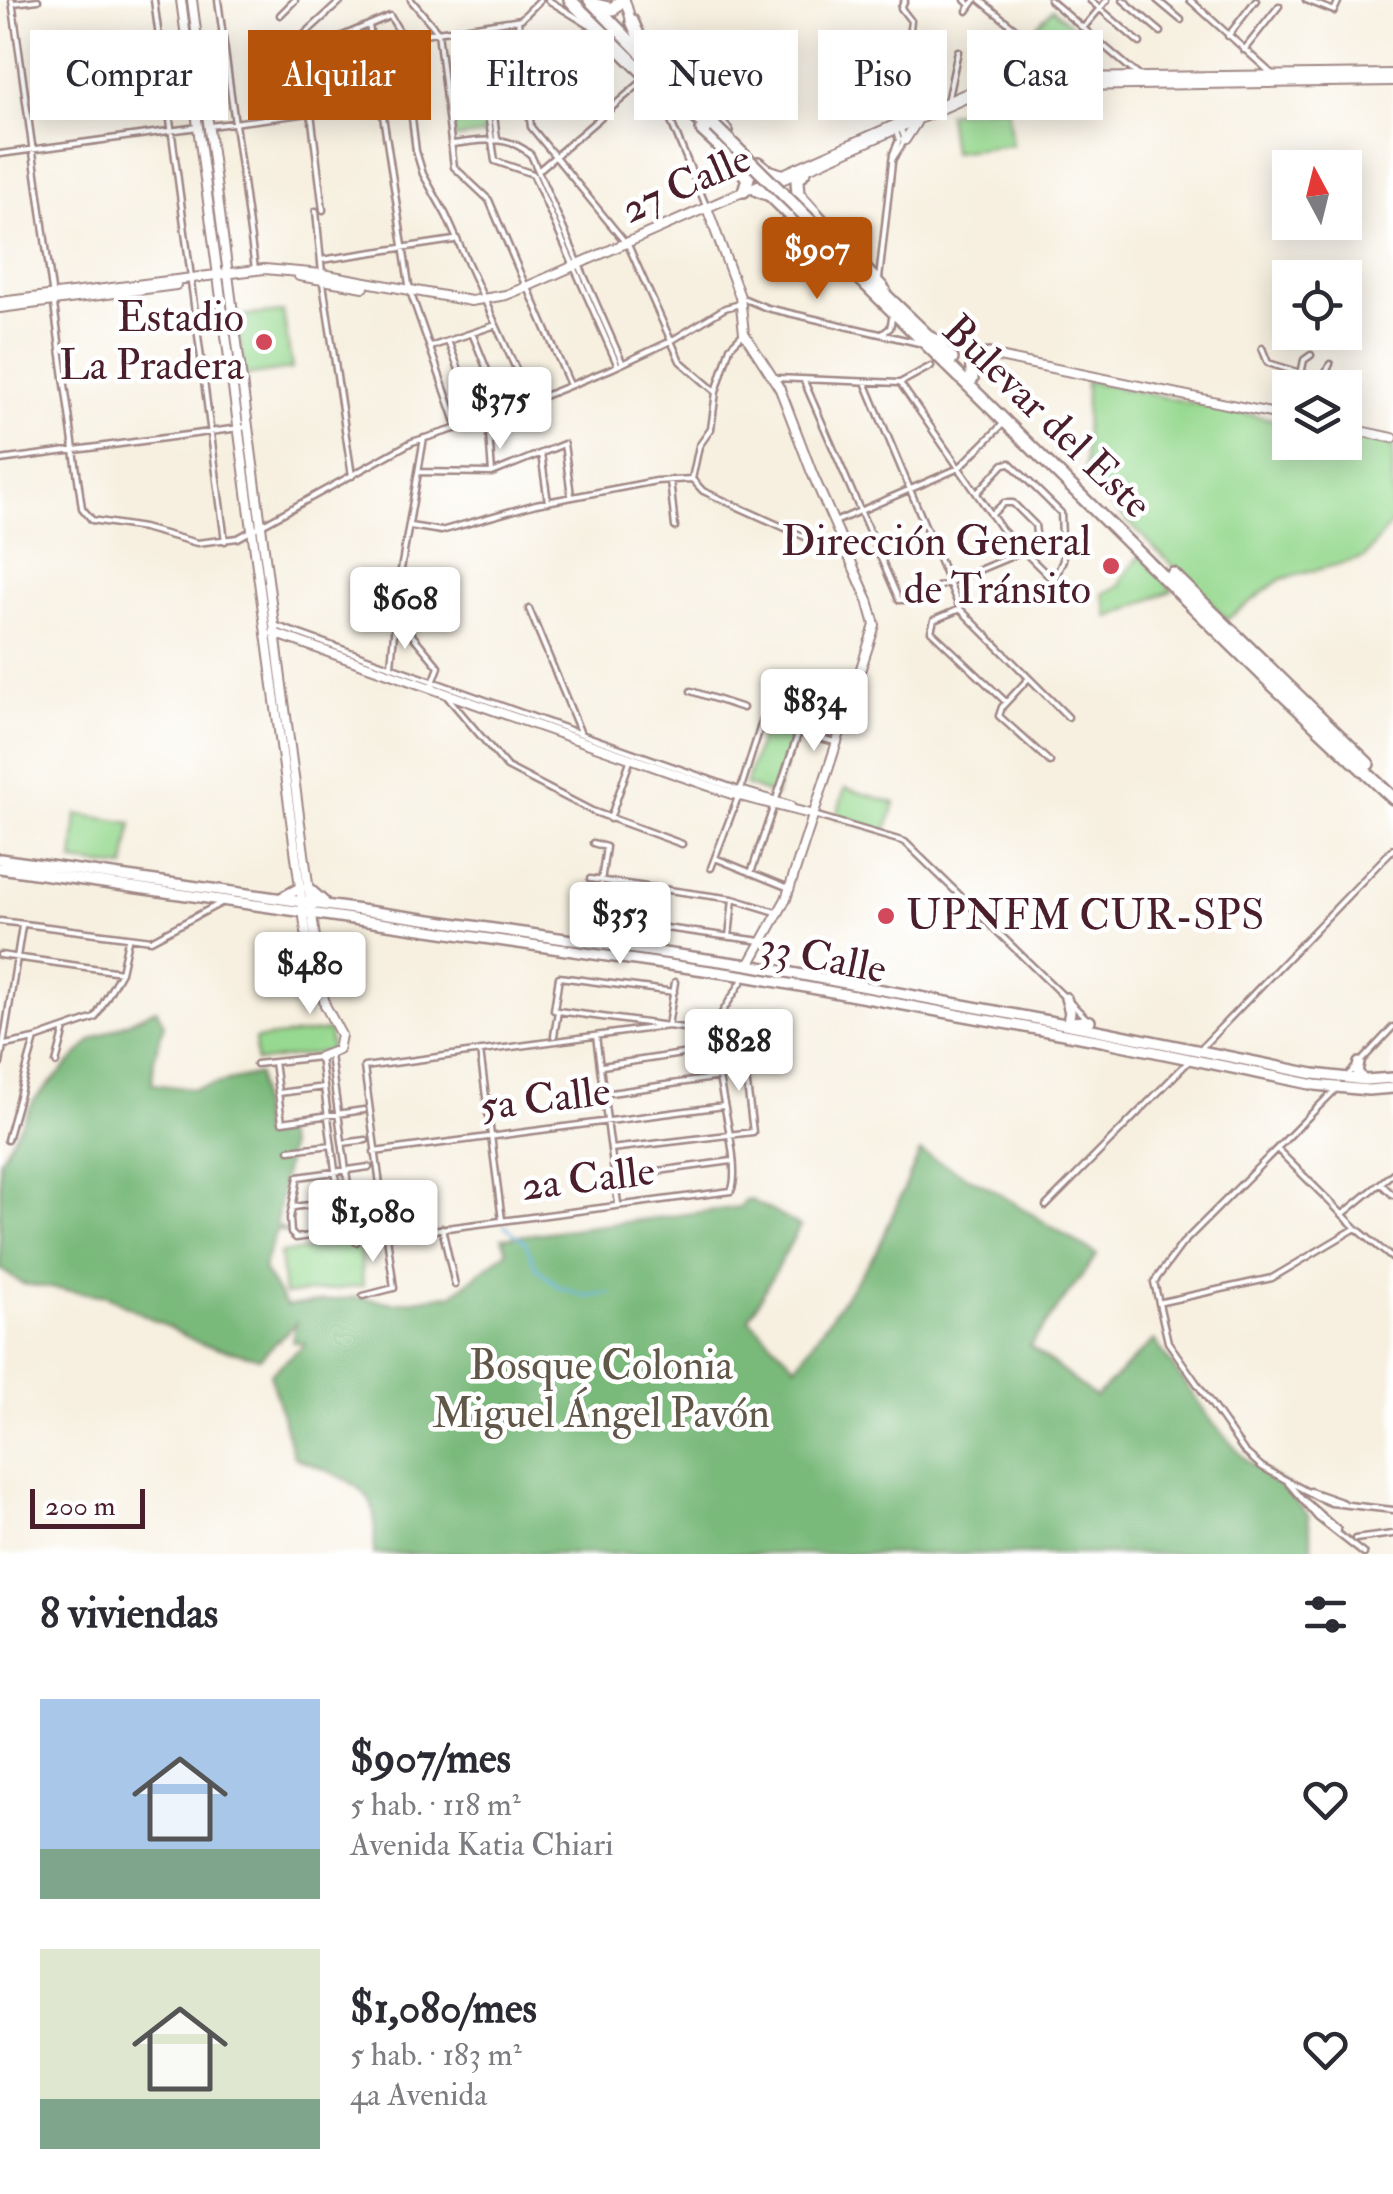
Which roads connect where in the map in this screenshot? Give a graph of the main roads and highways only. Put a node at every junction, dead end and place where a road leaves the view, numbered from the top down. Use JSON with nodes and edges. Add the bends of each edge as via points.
{"nodes":[{"id":1,"x":592,"y":2,"type":"edge"},
{"id":2,"x":572,"y":6,"type":"edge"},
{"id":3,"x":625,"y":10,"type":"edge"},
{"id":4,"x":623,"y":32,"type":"junction"},
{"id":5,"x":634,"y":44,"type":"edge"},
{"id":6,"x":616,"y":45,"type":"junction"},
{"id":7,"x":634,"y":63,"type":"edge"},
{"id":8,"x":690,"y":120,"type":"edge"},
{"id":9,"x":701,"y":120,"type":"edge"},
{"id":10,"x":705,"y":120,"type":"edge"},
{"id":11,"x":714,"y":120,"type":"edge"},
{"id":12,"x":713,"y":129,"type":"junction"},
{"id":13,"x":731,"y":158,"type":"junction"},
{"id":14,"x":758,"y":163,"type":"junction"},
{"id":15,"x":805,"y":170,"type":"road end"},
{"id":16,"x":780,"y":175,"type":"road end"},
{"id":17,"x":782,"y":207,"type":"junction"},
{"id":18,"x":824,"y":224,"type":"junction"},
{"id":19,"x":883,"y":294,"type":"junction"},
{"id":20,"x":927,"y":339,"type":"junction"},
{"id":21,"x":986,"y":354,"type":"road end"},
{"id":22,"x":970,"y":382,"type":"junction"},
{"id":23,"x":1227,"y":633,"type":"junction"},
{"id":24,"x":1393,"y":787,"type":"edge"},
{"id":25,"x":1393,"y":798,"type":"edge"},
{"id":26,"x":0,"y":858,"type":"edge"},
{"id":27,"x":0,"y":868,"type":"edge"},
{"id":28,"x":276,"y":899,"type":"junction"},
{"id":29,"x":336,"y":907,"type":"junction"},
{"id":30,"x":307,"y":908,"type":"junction"},
{"id":31,"x":747,"y":971,"type":"junction"},
{"id":32,"x":1066,"y":998,"type":"road end"},
{"id":33,"x":1064,"y":1023,"type":"junction"},
{"id":34,"x":1094,"y":1026,"type":"junction"},
{"id":35,"x":1050,"y":1033,"type":"junction"},
{"id":36,"x":1134,"y":1047,"type":"junction"},
{"id":37,"x":1195,"y":1054,"type":"junction"},
{"id":38,"x":1360,"y":1063,"type":"road end"},
{"id":39,"x":1260,"y":1073,"type":"junction"},
{"id":40,"x":1314,"y":1074,"type":"junction"},
{"id":41,"x":1393,"y":1078,"type":"edge"},
{"id":42,"x":1365,"y":1080,"type":"junction"},
{"id":43,"x":1393,"y":1088,"type":"edge"}],
"edges":[{"from":1,"to":3,"type":"highway"},
{"from":1,"to":4,"type":"highway","name":"Bulevar del Este"},
{"from":2,"to":6,"type":"highway","name":"Bulevar del Este"},
{"from":4,"to":5,"type":"highway","name":"Bulevar del Este"},
{"from":4,"to":6,"type":"highway"},
{"from":6,"to":7,"type":"highway","name":"Bulevar del Este"},
{"from":8,"to":13,"type":"highway"},
{"from":9,"to":12,"type":"highway","name":"Bulevar del Este"},
{"from":10,"to":12,"type":"highway","name":"Bulevar del Este"},
{"from":11,"to":14,"type":"highway"},
{"from":12,"to":19,"type":"highway","name":"Bulevar del Este","bridge":true},
{"from":13,"to":14,"type":"highway","via":[[750,174]]},
{"from":13,"to":17,"type":"highway","via":[[750,190],[767,192]]},
{"from":14,"to":16,"type":"highway"},
{"from":15,"to":18,"type":"highway","via":[[797,192]]},
{"from":17,"to":18,"type":"highway","via":[[779,192],[790,188]]},
{"from":17,"to":19,"type":"highway"},
{"from":18,"to":19,"type":"highway"},
{"from":19,"to":20,"type":"highway","name":"Bulevar del Este"},
{"from":19,"to":20,"type":"highway","name":"Bulevar del Este","via":[[893,313]]},
{"from":20,"to":22,"type":"highway","name":"Bulevar del Este","via":[[939,359]]},
{"from":21,"to":22,"type":"highway","via":[[972,362]]},
{"from":22,"to":23,"type":"highway","name":"Bulevar del Este"},
{"from":23,"to":24,"type":"highway","name":"Bulevar del Este"},
{"from":23,"to":25,"type":"highway","name":"Bulevar del Este"},
{"from":26,"to":28,"type":"main road","name":"33 Calle"},
{"from":27,"to":30,"type":"main road","name":"33 Calle"},
{"from":28,"to":29,"type":"main road","via":[[304,888]]},
{"from":28,"to":30,"type":"main road","name":"33 Calle"},
{"from":29,"to":30,"type":"main road","name":"33 Calle"},
{"from":29,"to":31,"type":"main road","name":"33 Calle"},
{"from":30,"to":31,"type":"main road","name":"33 Calle"},
{"from":31,"to":33,"type":"main road","name":"33 Calle"},
{"from":31,"to":35,"type":"main road","name":"33 Calle"},
{"from":32,"to":33,"type":"main road","via":[[1070,1012]]},
{"from":33,"to":34,"type":"main road","name":"33 Calle"},
{"from":34,"to":35,"type":"main road","via":[[1090,1036]]},
{"from":34,"to":36,"type":"main road","via":[[1104,1038]]},
{"from":34,"to":37,"type":"main road","name":"33 Calle"},
{"from":35,"to":36,"type":"main road","name":"33 Calle"},
{"from":36,"to":37,"type":"main road","name":"33 Calle"},
{"from":37,"to":39,"type":"main road","name":"33 Calle"},
{"from":37,"to":40,"type":"main road","name":"33 Calle"},
{"from":38,"to":42,"type":"main road","via":[[1358,1077]]},
{"from":39,"to":40,"type":"main road"},
{"from":39,"to":43,"type":"main road","name":"33 Calle","via":[[1337,1088]]},
{"from":40,"to":42,"type":"main road","name":"33 Calle"},
{"from":41,"to":42,"type":"main road","name":"33 Calle"}]}
